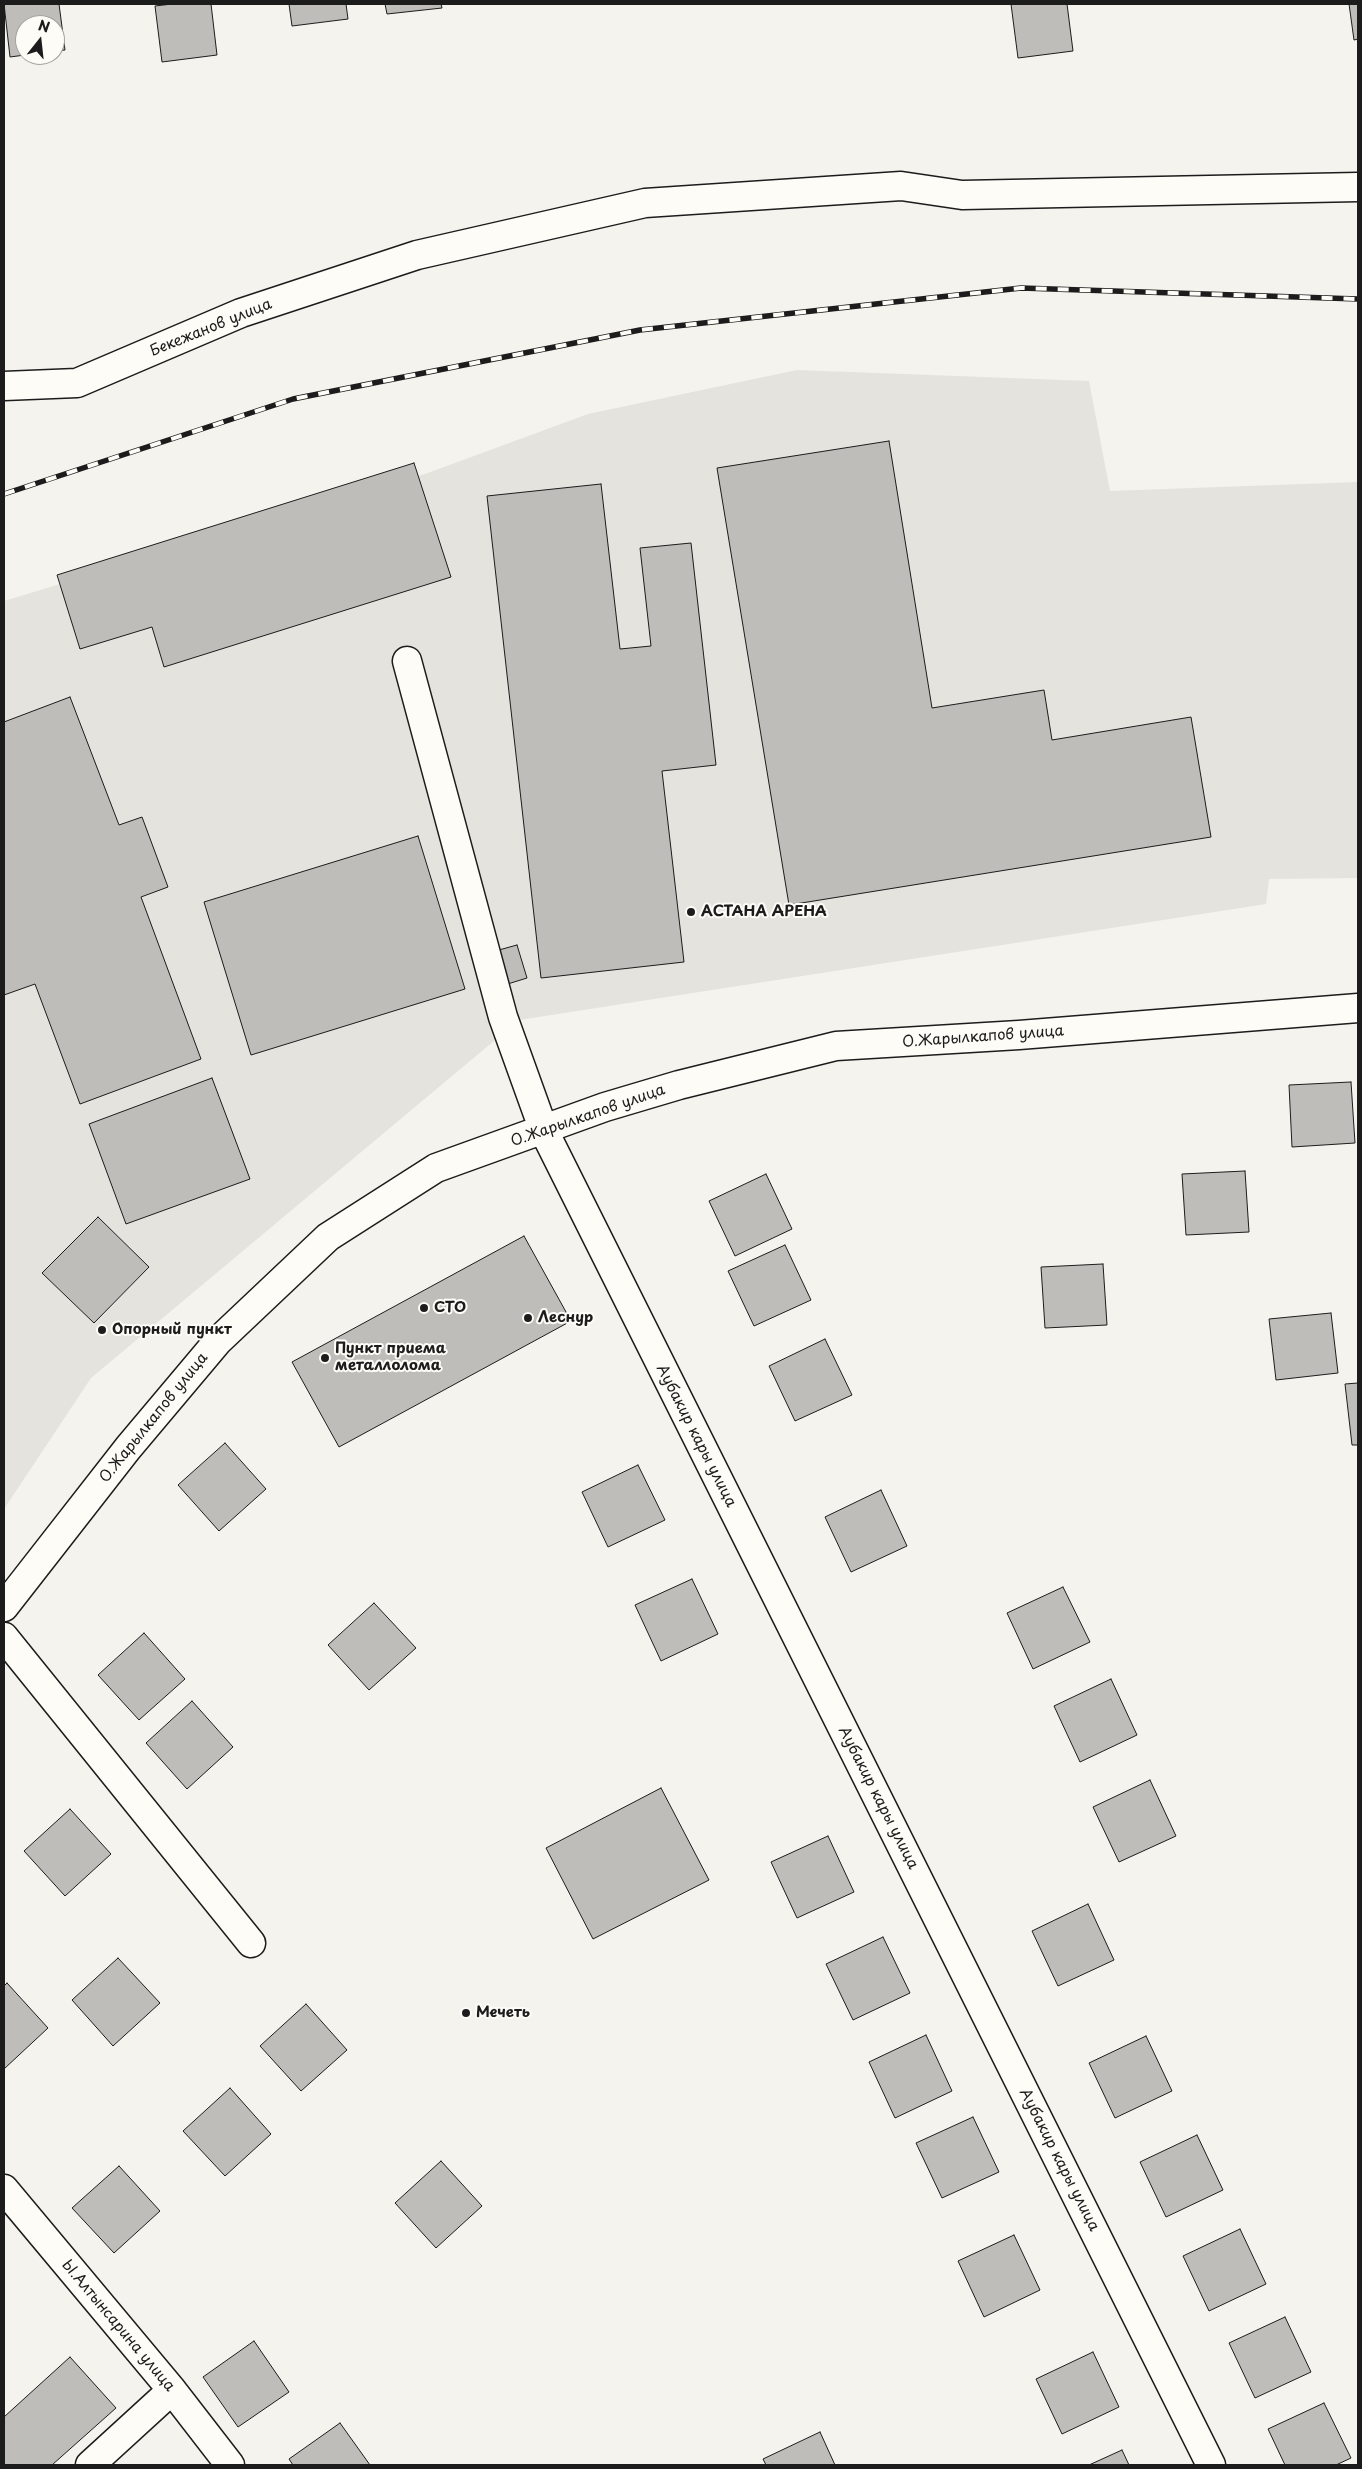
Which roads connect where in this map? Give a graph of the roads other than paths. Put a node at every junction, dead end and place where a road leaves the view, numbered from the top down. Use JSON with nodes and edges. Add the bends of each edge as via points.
{"nodes":[{"id":1,"x":1358,"y":187,"type":"edge"},
{"id":2,"x":4,"y":386,"type":"edge"},
{"id":3,"x":407,"y":661,"type":"dead end"},
{"id":4,"x":1358,"y":1008,"type":"edge"},
{"id":5,"x":544,"y":1131,"type":"junction"},
{"id":6,"x":4,"y":1607,"type":"edge"},
{"id":7,"x":4,"y":1637,"type":"edge"},
{"id":8,"x":251,"y":1943,"type":"dead end"},
{"id":9,"x":4,"y":2188,"type":"edge"},
{"id":10,"x":172,"y":2390,"type":"junction"},
{"id":11,"x":90,"y":2465,"type":"edge"},
{"id":12,"x":230,"y":2465,"type":"edge"},
{"id":13,"x":1211,"y":2465,"type":"edge"}],
"edges":[{"from":1,"to":2,"type":"street","name":"Бекежанов улица","via":[[962,196],[901,186],[645,203],[417,255],[241,313],[77,383]]},
{"from":3,"to":5,"type":"street","name":"Аубакир кары улица","via":[[502,1017]]},
{"from":4,"to":5,"type":"street","name":"О.Жарылкапов улица","via":[[836,1046],[679,1085],[605,1107]]},
{"from":5,"to":6,"type":"street","name":"О.Жарылкапов улица","via":[[436,1168],[328,1238],[218,1341],[128,1448]]},
{"from":5,"to":13,"type":"street","name":"Аубакир кары улица"},
{"from":7,"to":8,"type":"street"},
{"from":9,"to":10,"type":"street","name":"Ы.Алтынсарина улица"},
{"from":10,"to":11,"type":"street"},
{"from":10,"to":12,"type":"street","name":"Ы.Алтынсарина улица"}]}
